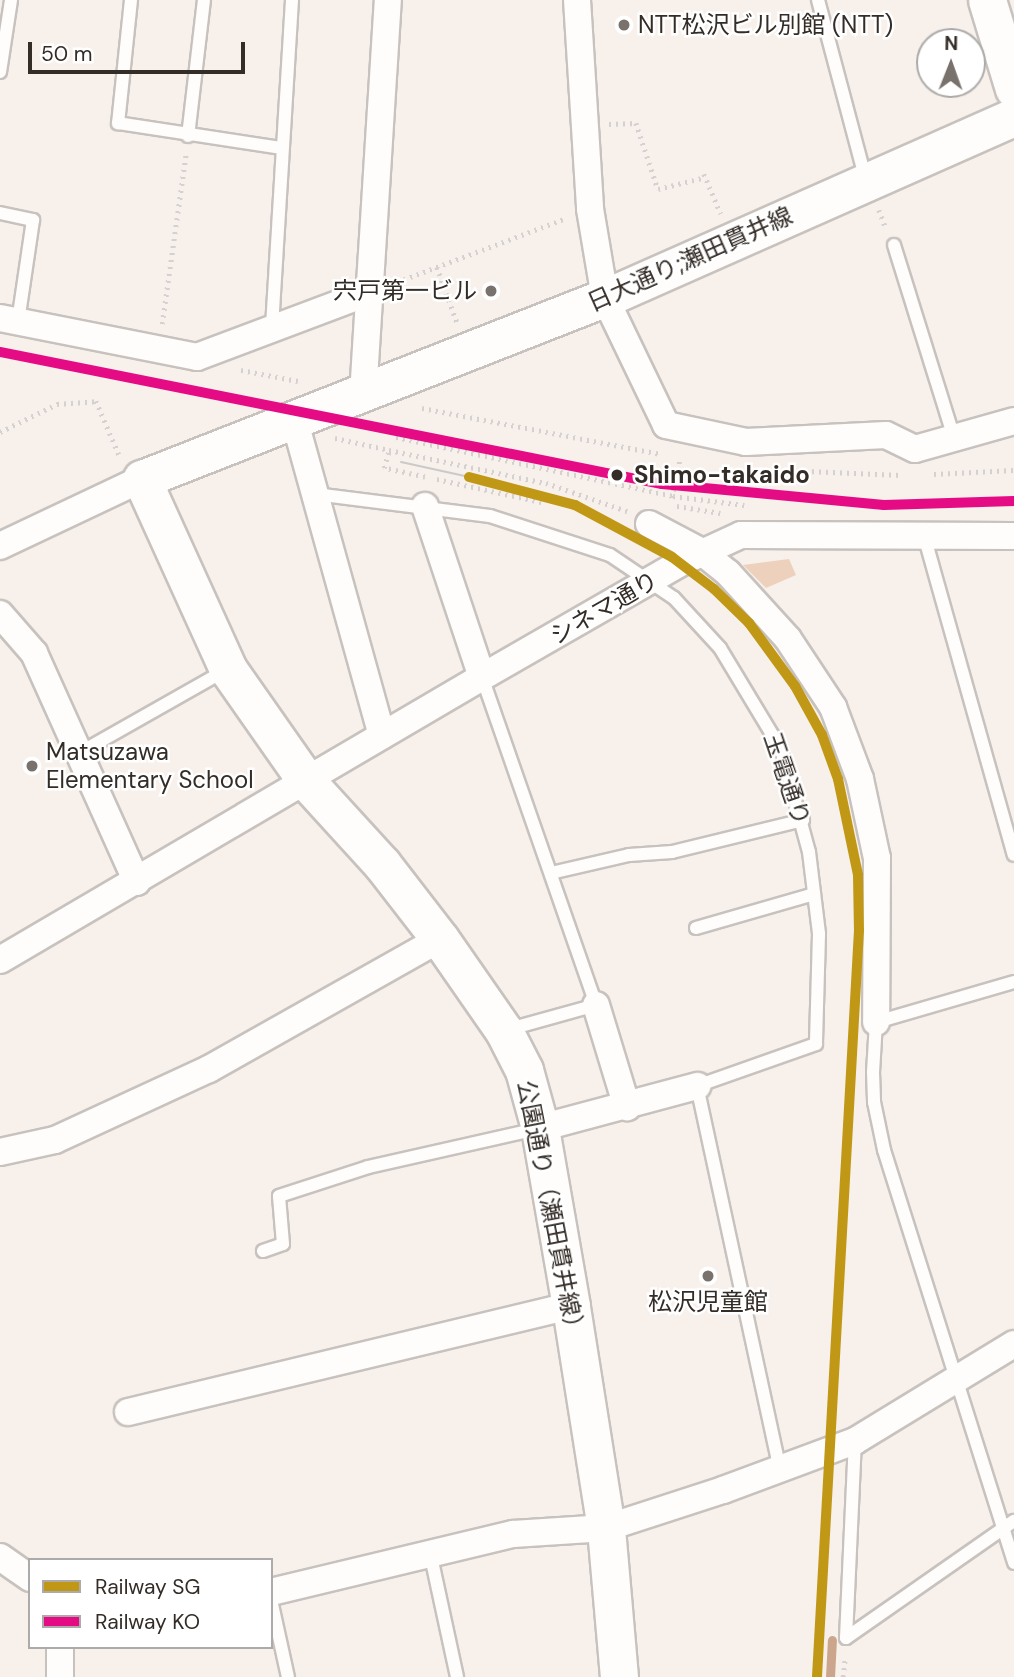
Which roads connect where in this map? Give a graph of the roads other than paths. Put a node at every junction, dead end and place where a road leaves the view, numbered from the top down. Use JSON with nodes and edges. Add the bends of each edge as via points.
{"nodes":[{"id":1,"x":11,"y":0,"type":"edge"},
{"id":2,"x":131,"y":0,"type":"edge"},
{"id":3,"x":204,"y":0,"type":"edge"},
{"id":4,"x":292,"y":0,"type":"edge"},
{"id":5,"x":387,"y":0,"type":"edge"},
{"id":6,"x":577,"y":0,"type":"edge"},
{"id":7,"x":818,"y":0,"type":"edge"},
{"id":8,"x":987,"y":0,"type":"edge"},
{"id":9,"x":0,"y":72,"type":"edge"},
{"id":10,"x":1014,"y":89,"type":"edge"},
{"id":11,"x":1014,"y":117,"type":"edge"},
{"id":12,"x":188,"y":136,"type":"junction"},
{"id":13,"x":281,"y":148,"type":"junction"},
{"id":14,"x":866,"y":181,"type":"junction"},
{"id":15,"x":0,"y":213,"type":"edge"},
{"id":16,"x":894,"y":245,"type":"dead end"},
{"id":17,"x":370,"y":292,"type":"junction"},
{"id":18,"x":605,"y":298,"type":"junction"},
{"id":19,"x":9,"y":319,"type":"edge"},
{"id":20,"x":272,"y":327,"type":"junction"},
{"id":21,"x":363,"y":395,"type":"junction"},
{"id":22,"x":1014,"y":421,"type":"edge"},
{"id":23,"x":295,"y":422,"type":"junction"},
{"id":24,"x":953,"y":435,"type":"junction"},
{"id":25,"x":137,"y":481,"type":"junction"},
{"id":26,"x":312,"y":494,"type":"junction"},
{"id":27,"x":425,"y":506,"type":"junction"},
{"id":28,"x":649,"y":524,"type":"road end"},
{"id":29,"x":1014,"y":536,"type":"edge"},
{"id":30,"x":925,"y":539,"type":"junction"},
{"id":31,"x":0,"y":546,"type":"edge"},
{"id":32,"x":702,"y":552,"type":"junction"},
{"id":33,"x":651,"y":582,"type":"junction"},
{"id":34,"x":0,"y":614,"type":"edge"},
{"id":35,"x":228,"y":669,"type":"junction"},
{"id":36,"x":482,"y":677,"type":"junction"},
{"id":37,"x":383,"y":736,"type":"junction"},
{"id":38,"x":81,"y":752,"type":"junction"},
{"id":39,"x":307,"y":782,"type":"junction"},
{"id":40,"x":803,"y":820,"type":"junction"},
{"id":41,"x":1014,"y":855,"type":"edge"},
{"id":42,"x":551,"y":873,"type":"junction"},
{"id":43,"x":137,"y":882,"type":"junction"},
{"id":44,"x":814,"y":894,"type":"junction"},
{"id":45,"x":696,"y":928,"type":"dead end"},
{"id":46,"x":440,"y":939,"type":"junction"},
{"id":47,"x":0,"y":960,"type":"edge"},
{"id":48,"x":1014,"y":982,"type":"edge"},
{"id":49,"x":596,"y":1005,"type":"junction"},
{"id":50,"x":876,"y":1022,"type":"junction"},
{"id":51,"x":504,"y":1031,"type":"junction"},
{"id":52,"x":697,"y":1086,"type":"junction"},
{"id":53,"x":626,"y":1107,"type":"junction"},
{"id":54,"x":540,"y":1128,"type":"junction"},
{"id":55,"x":0,"y":1152,"type":"edge"},
{"id":56,"x":262,"y":1251,"type":"dead end"},
{"id":57,"x":571,"y":1306,"type":"junction"},
{"id":58,"x":1014,"y":1344,"type":"edge"},
{"id":59,"x":954,"y":1381,"type":"junction"},
{"id":60,"x":128,"y":1412,"type":"dead end"},
{"id":61,"x":855,"y":1441,"type":"junction"},
{"id":62,"x":780,"y":1470,"type":"junction"},
{"id":63,"x":1009,"y":1525,"type":"edge"},
{"id":64,"x":606,"y":1528,"type":"junction"},
{"id":65,"x":430,"y":1552,"type":"junction"},
{"id":66,"x":0,"y":1558,"type":"edge"},
{"id":67,"x":1014,"y":1563,"type":"edge"},
{"id":68,"x":28,"y":1577,"type":"edge"},
{"id":69,"x":273,"y":1591,"type":"edge"},
{"id":70,"x":273,"y":1610,"type":"edge"},
{"id":71,"x":60,"y":1649,"type":"edge"},
{"id":72,"x":60,"y":1677,"type":"edge"},
{"id":73,"x":288,"y":1677,"type":"edge"},
{"id":74,"x":457,"y":1677,"type":"edge"},
{"id":75,"x":619,"y":1677,"type":"edge"}],
"edges":[{"from":1,"to":9,"type":"lane"},
{"from":2,"to":12,"type":"lane","via":[[118,123]]},
{"from":3,"to":12,"type":"lane"},
{"from":4,"to":13,"type":"lane"},
{"from":5,"to":17,"type":"street"},
{"from":6,"to":18,"type":"street","via":[[590,209]]},
{"from":7,"to":14,"type":"lane"},
{"from":8,"to":10,"type":"main road"},
{"from":11,"to":14,"type":"main road","name":"日大通り;瀬田貫井線"},
{"from":12,"to":13,"type":"lane"},
{"from":13,"to":20,"type":"lane"},
{"from":14,"to":18,"type":"main road","name":"日大通り;瀬田貫井線"},
{"from":15,"to":19,"type":"lane","via":[[33,220]]},
{"from":16,"to":24,"type":"lane"},
{"from":17,"to":20,"type":"street"},
{"from":17,"to":21,"type":"street"},
{"from":18,"to":21,"type":"main road","name":"日大通り;瀬田貫井線"},
{"from":18,"to":24,"type":"street","via":[[666,425],[746,442],[886,435],[915,449]]},
{"from":19,"to":20,"type":"street","via":[[197,358]]},
{"from":21,"to":23,"type":"main road","name":"日大通り;瀬田貫井線"},
{"from":22,"to":24,"type":"street"},
{"from":23,"to":25,"type":"main road"},
{"from":23,"to":26,"type":"street"},
{"from":25,"to":31,"type":"street"},
{"from":25,"to":35,"type":"main road","name":"公園通り（瀬田貫井線）"},
{"from":26,"to":27,"type":"lane","name":"玉電通り"},
{"from":26,"to":37,"type":"street"},
{"from":27,"to":33,"type":"lane","name":"玉電通り","via":[[490,516],[573,539],[610,555]]},
{"from":27,"to":36,"type":"street"},
{"from":28,"to":32,"type":"street"},
{"from":29,"to":30,"type":"street","name":"シネマ通り"},
{"from":30,"to":32,"type":"street","name":"シネマ通り","via":[[741,535]]},
{"from":30,"to":41,"type":"lane"},
{"from":32,"to":33,"type":"street","name":"シネマ通り"},
{"from":32,"to":50,"type":"street","via":[[759,604],[812,669],[847,741],[877,859]]},
{"from":33,"to":36,"type":"street","name":"シネマ通り"},
{"from":33,"to":40,"type":"lane","name":"玉電通り","via":[[698,623],[742,678],[781,749]]},
{"from":34,"to":38,"type":"street","via":[[34,653]]},
{"from":35,"to":38,"type":"lane"},
{"from":35,"to":39,"type":"main road","name":"公園通り（瀬田貫井線）"},
{"from":36,"to":37,"type":"street","name":"シネマ通り"},
{"from":36,"to":42,"type":"lane"},
{"from":37,"to":39,"type":"street","name":"シネマ通り"},
{"from":38,"to":43,"type":"street"},
{"from":39,"to":43,"type":"street","name":"シネマ通り"},
{"from":39,"to":46,"type":"main road","name":"公園通り（瀬田貫井線）","via":[[382,864]]},
{"from":40,"to":42,"type":"lane","via":[[672,852],[629,855]]},
{"from":40,"to":44,"type":"lane","name":"玉電通り"},
{"from":42,"to":49,"type":"lane"},
{"from":43,"to":47,"type":"street","name":"シネマ通り"},
{"from":44,"to":45,"type":"lane"},
{"from":44,"to":52,"type":"lane","name":"玉電通り","via":[[816,1044]]},
{"from":46,"to":51,"type":"main road","name":"公園通り（瀬田貫井線）"},
{"from":46,"to":55,"type":"street","via":[[209,1069],[55,1140]]},
{"from":48,"to":50,"type":"lane"},
{"from":49,"to":51,"type":"lane"},
{"from":49,"to":53,"type":"street"},
{"from":50,"to":59,"type":"lane","via":[[876,1123]]},
{"from":51,"to":54,"type":"main road","name":"公園通り（瀬田貫井線）","via":[[524,1070]]},
{"from":52,"to":53,"type":"street","name":"玉電通り"},
{"from":52,"to":62,"type":"lane"},
{"from":53,"to":54,"type":"street","name":"玉電通り"},
{"from":54,"to":56,"type":"lane","via":[[368,1167],[279,1196],[283,1244]]},
{"from":54,"to":57,"type":"main road","name":"公園通り（瀬田貫井線）"},
{"from":57,"to":60,"type":"street"},
{"from":57,"to":64,"type":"main road","name":"公園通り（瀬田貫井線）"},
{"from":58,"to":59,"type":"street"},
{"from":59,"to":61,"type":"street"},
{"from":59,"to":63,"type":"lane"},
{"from":61,"to":62,"type":"street"},
{"from":61,"to":63,"type":"lane","via":[[846,1638]]},
{"from":62,"to":64,"type":"street"},
{"from":63,"to":67,"type":"lane"},
{"from":64,"to":65,"type":"street","via":[[513,1534]]},
{"from":64,"to":75,"type":"main road","name":"公園通り（瀬田貫井線）"},
{"from":65,"to":69,"type":"street"},
{"from":65,"to":74,"type":"lane"},
{"from":66,"to":68,"type":"street"},
{"from":70,"to":73,"type":"lane"},
{"from":71,"to":72,"type":"street"}]}
